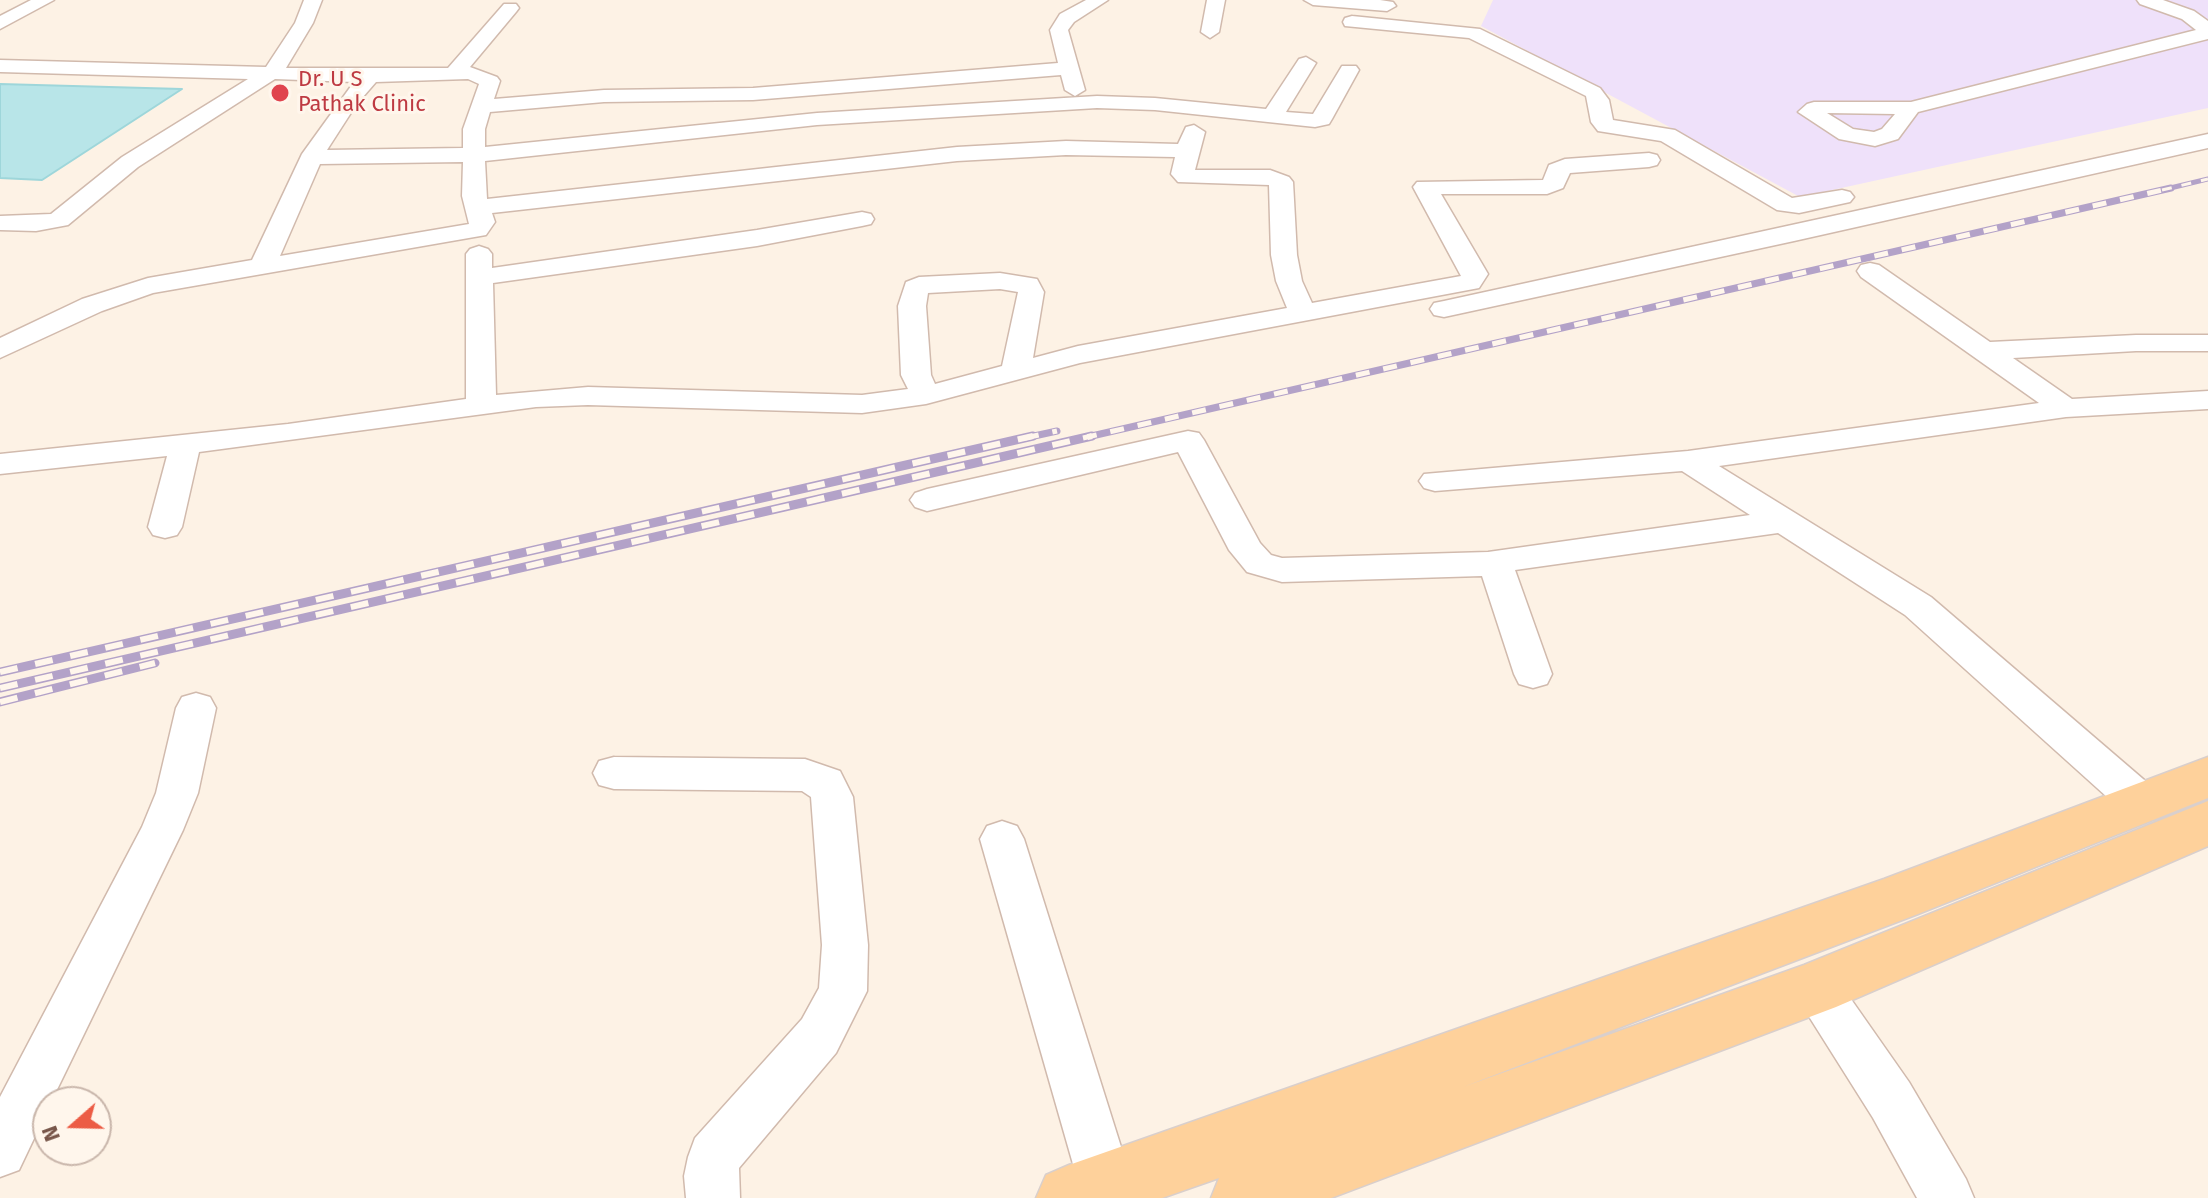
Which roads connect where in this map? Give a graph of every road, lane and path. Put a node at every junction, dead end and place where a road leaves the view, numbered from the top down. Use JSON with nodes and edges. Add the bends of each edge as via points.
{"nodes":[{"id":1,"x":45,"y":0,"type":"edge"},
{"id":2,"x":313,"y":0,"type":"edge"},
{"id":3,"x":1099,"y":0,"type":"edge"},
{"id":4,"x":1216,"y":0,"type":"edge"},
{"id":5,"x":1313,"y":0,"type":"edge"},
{"id":6,"x":2146,"y":0,"type":"edge"},
{"id":7,"x":510,"y":8,"type":"dead end"},
{"id":8,"x":1417,"y":15,"type":"junction"},
{"id":9,"x":2188,"y":15,"type":"junction"},
{"id":10,"x":2208,"y":17,"type":"edge"},
{"id":11,"x":1352,"y":22,"type":"dead end"},
{"id":12,"x":0,"y":23,"type":"edge"},
{"id":13,"x":1210,"y":32,"type":"dead end"},
{"id":14,"x":2208,"y":32,"type":"edge"},
{"id":15,"x":1306,"y":63,"type":"dead end"},
{"id":16,"x":0,"y":66,"type":"edge"},
{"id":17,"x":1067,"y":68,"type":"junction"},
{"id":18,"x":1349,"y":70,"type":"dead end"},
{"id":19,"x":273,"y":72,"type":"junction"},
{"id":20,"x":454,"y":73,"type":"junction"},
{"id":21,"x":370,"y":76,"type":"junction"},
{"id":22,"x":1080,"y":103,"type":"junction"},
{"id":23,"x":480,"y":107,"type":"junction"},
{"id":24,"x":1911,"y":108,"type":"dead end"},
{"id":25,"x":1273,"y":116,"type":"junction"},
{"id":26,"x":2208,"y":120,"type":"edge"},
{"id":27,"x":2208,"y":141,"type":"edge"},
{"id":28,"x":474,"y":155,"type":"junction"},
{"id":29,"x":312,"y":157,"type":"junction"},
{"id":30,"x":1649,"y":160,"type":"dead end"},
{"id":31,"x":2025,"y":160,"type":"dead end"},
{"id":32,"x":1859,"y":194,"type":"dead end"},
{"id":33,"x":478,"y":219,"type":"junction"},
{"id":34,"x":862,"y":219,"type":"dead end"},
{"id":35,"x":0,"y":223,"type":"edge"},
{"id":36,"x":263,"y":265,"type":"junction"},
{"id":37,"x":1870,"y":271,"type":"dead end"},
{"id":38,"x":481,"y":277,"type":"junction"},
{"id":39,"x":1297,"y":314,"type":"junction"},
{"id":40,"x":2208,"y":343,"type":"edge"},
{"id":41,"x":0,"y":349,"type":"edge"},
{"id":42,"x":1985,"y":351,"type":"junction"},
{"id":43,"x":1016,"y":371,"type":"junction"},
{"id":44,"x":926,"y":395,"type":"junction"},
{"id":45,"x":2208,"y":400,"type":"edge"},
{"id":46,"x":481,"y":404,"type":"junction"},
{"id":47,"x":2066,"y":408,"type":"junction"},
{"id":48,"x":185,"y":445,"type":"junction"},
{"id":49,"x":1688,"y":461,"type":"junction"},
{"id":50,"x":0,"y":464,"type":"edge"},
{"id":51,"x":1435,"y":481,"type":"dead end"},
{"id":52,"x":927,"y":500,"type":"dead end"},
{"id":53,"x":1784,"y":521,"type":"junction"},
{"id":54,"x":165,"y":527,"type":"dead end"},
{"id":55,"x":1497,"y":564,"type":"junction"},
{"id":56,"x":1533,"y":674,"type":"dead end"},
{"id":57,"x":196,"y":708,"type":"dead end"},
{"id":58,"x":614,"y":773,"type":"dead end"},
{"id":59,"x":2208,"y":777,"type":"edge"},
{"id":60,"x":2142,"y":803,"type":"junction"},
{"id":61,"x":2208,"y":823,"type":"edge"},
{"id":62,"x":1002,"y":839,"type":"dead end"},
{"id":63,"x":1815,"y":988,"type":"junction"},
{"id":64,"x":0,"y":1151,"type":"edge"},
{"id":65,"x":1087,"y":1192,"type":"edge"},
{"id":66,"x":713,"y":1198,"type":"edge"},
{"id":67,"x":1244,"y":1198,"type":"edge"},
{"id":68,"x":1947,"y":1198,"type":"edge"}],
"edges":[{"from":1,"to":12,"type":"street"},
{"from":2,"to":19,"type":"street"},
{"from":3,"to":17,"type":"street","via":[[1061,23]]},
{"from":4,"to":13,"type":"street"},
{"from":5,"to":8,"type":"street"},
{"from":6,"to":9,"type":"street"},
{"from":7,"to":20,"type":"street"},
{"from":8,"to":11,"type":"street"},
{"from":8,"to":32,"type":"street","via":[[1479,35],[1593,92],[1606,126],[1667,135],[1786,205]]},
{"from":9,"to":10,"type":"street"},
{"from":9,"to":14,"type":"street"},
{"from":14,"to":24,"type":"street"},
{"from":15,"to":25,"type":"street"},
{"from":16,"to":19,"type":"street"},
{"from":17,"to":22,"type":"street"},
{"from":17,"to":23,"type":"street","via":[[753,94],[604,96]]},
{"from":18,"to":25,"type":"street","via":[[1321,119]]},
{"from":19,"to":21,"type":"street"},
{"from":19,"to":35,"type":"street","via":[[130,162],[59,220]]},
{"from":20,"to":21,"type":"street"},
{"from":20,"to":23,"type":"street","via":[[490,81]]},
{"from":21,"to":29,"type":"street"},
{"from":22,"to":25,"type":"street","via":[[1155,104]]},
{"from":22,"to":28,"type":"street","via":[[817,119]]},
{"from":23,"to":28,"type":"street"},
{"from":26,"to":31,"type":"street"},
{"from":27,"to":39,"type":"street","via":[[1323,334]]},
{"from":28,"to":29,"type":"street"},
{"from":28,"to":33,"type":"street"},
{"from":29,"to":36,"type":"street"},
{"from":30,"to":39,"type":"street","via":[[1565,166],[1547,187],[1427,186],[1424,191],[1475,274],[1473,280]]},
{"from":33,"to":36,"type":"street"},
{"from":33,"to":38,"type":"street"},
{"from":33,"to":39,"type":"street","via":[[957,154],[1190,142],[1186,177],[1270,177],[1281,182],[1286,268]]},
{"from":34,"to":38,"type":"street"},
{"from":36,"to":41,"type":"street","via":[[119,295]]},
{"from":37,"to":42,"type":"street"},
{"from":38,"to":46,"type":"street"},
{"from":39,"to":43,"type":"street"},
{"from":40,"to":42,"type":"street"},
{"from":42,"to":47,"type":"street"},
{"from":43,"to":44,"type":"street"},
{"from":43,"to":44,"type":"street","via":[[1028,285],[927,283],[915,288],[912,306],[916,375]]},
{"from":44,"to":46,"type":"street","via":[[862,404],[588,396]]},
{"from":45,"to":47,"type":"street"},
{"from":46,"to":48,"type":"street"},
{"from":47,"to":49,"type":"street"},
{"from":48,"to":50,"type":"street"},
{"from":48,"to":54,"type":"street"},
{"from":49,"to":51,"type":"street"},
{"from":49,"to":53,"type":"street"},
{"from":52,"to":55,"type":"street","via":[[1188,440],[1246,550],[1259,564],[1282,570]]},
{"from":53,"to":55,"type":"street","via":[[1512,557]]},
{"from":53,"to":60,"type":"street","via":[[1930,616]]},
{"from":55,"to":56,"type":"street"},
{"from":57,"to":64,"type":"street","via":[[177,793],[162,830]]},
{"from":58,"to":66,"type":"street","via":[[805,775],[825,783],[832,797],[845,945],[843,991],[819,1036],[714,1157]]},
{"from":59,"to":60,"type":"main road"},
{"from":60,"to":65,"type":"main road","via":[[1899,897]]},
{"from":61,"to":63,"type":"main road"},
{"from":62,"to":65,"type":"street"},
{"from":63,"to":67,"type":"main road"},
{"from":63,"to":68,"type":"street","via":[[1891,1100]]}]}
